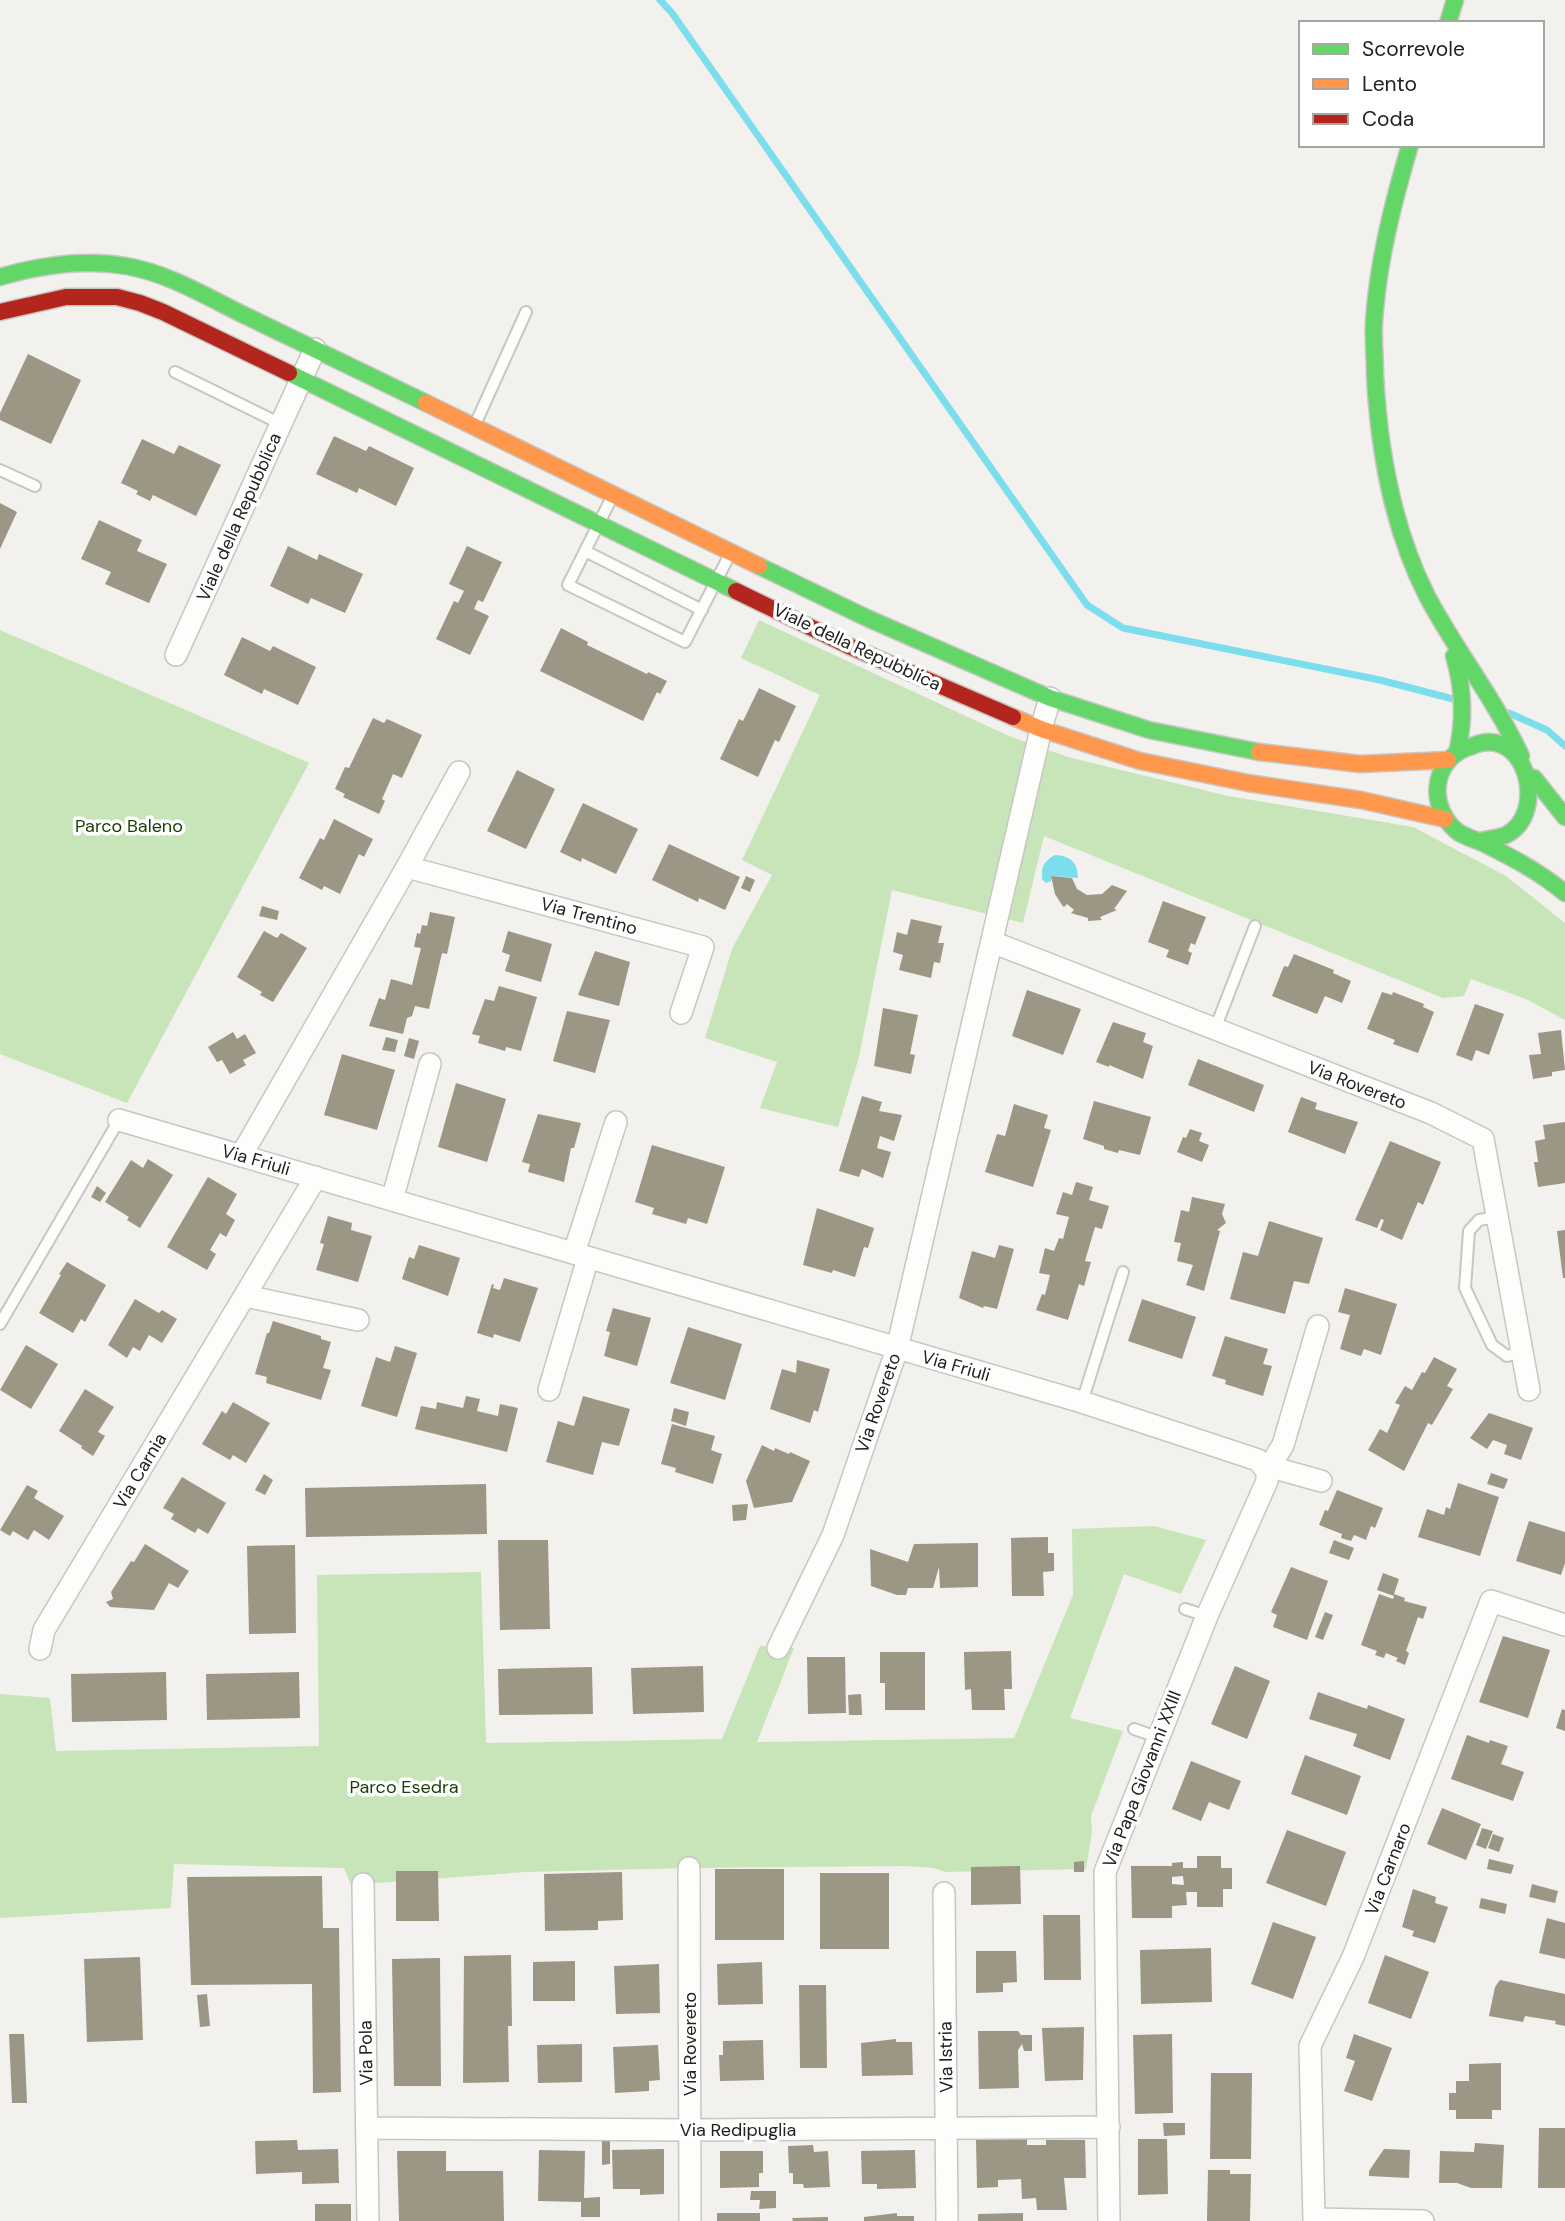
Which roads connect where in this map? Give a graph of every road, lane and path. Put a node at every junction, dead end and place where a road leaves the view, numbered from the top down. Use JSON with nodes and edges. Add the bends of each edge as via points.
{"nodes":[{"id":1,"x":1455,"y":0,"type":"edge"},
{"id":2,"x":1449,"y":21,"type":"edge"},
{"id":3,"x":1409,"y":147,"type":"edge"},
{"id":4,"x":0,"y":277,"type":"edge"},
{"id":5,"x":0,"y":312,"type":"edge"},
{"id":6,"x":526,"y":312,"type":"dead end"},
{"id":7,"x":315,"y":349,"type":"junction"},
{"id":8,"x":175,"y":372,"type":"dead end"},
{"id":9,"x":302,"y":379,"type":"junction"},
{"id":10,"x":281,"y":424,"type":"junction"},
{"id":11,"x":474,"y":427,"type":"junction"},
{"id":12,"x":0,"y":470,"type":"edge"},
{"id":13,"x":35,"y":486,"type":"dead end"},
{"id":14,"x":613,"y":494,"type":"junction"},
{"id":15,"x":598,"y":524,"type":"junction"},
{"id":16,"x":585,"y":551,"type":"junction"},
{"id":17,"x":731,"y":552,"type":"junction"},
{"id":18,"x":716,"y":581,"type":"junction"},
{"id":19,"x":702,"y":610,"type":"junction"},
{"id":20,"x":176,"y":656,"type":"dead end"},
{"id":21,"x":1471,"y":681,"type":"junction"},
{"id":22,"x":1050,"y":698,"type":"junction"},
{"id":23,"x":1041,"y":729,"type":"junction"},
{"id":24,"x":1452,"y":756,"type":"junction"},
{"id":25,"x":1521,"y":756,"type":"junction"},
{"id":26,"x":459,"y":772,"type":"dead end"},
{"id":27,"x":1534,"y":778,"type":"junction"},
{"id":28,"x":1565,"y":817,"type":"edge"},
{"id":29,"x":1445,"y":819,"type":"junction"},
{"id":30,"x":1480,"y":841,"type":"junction"},
{"id":31,"x":407,"y":867,"type":"junction"},
{"id":32,"x":1565,"y":892,"type":"edge"},
{"id":33,"x":1255,"y":926,"type":"dead end"},
{"id":34,"x":992,"y":942,"type":"junction"},
{"id":35,"x":681,"y":1013,"type":"dead end"},
{"id":36,"x":1214,"y":1029,"type":"junction"},
{"id":37,"x":430,"y":1064,"type":"dead end"},
{"id":38,"x":119,"y":1120,"type":"joint"},
{"id":39,"x":616,"y":1122,"type":"dead end"},
{"id":40,"x":241,"y":1156,"type":"junction"},
{"id":41,"x":316,"y":1177,"type":"junction"},
{"id":42,"x":392,"y":1200,"type":"junction"},
{"id":43,"x":1497,"y":1217,"type":"junction"},
{"id":44,"x":581,"y":1256,"type":"junction"},
{"id":45,"x":1123,"y":1272,"type":"dead end"},
{"id":46,"x":246,"y":1296,"type":"junction"},
{"id":47,"x":358,"y":1320,"type":"dead end"},
{"id":48,"x":0,"y":1324,"type":"edge"},
{"id":49,"x":1318,"y":1326,"type":"dead end"},
{"id":50,"x":897,"y":1349,"type":"junction"},
{"id":51,"x":1522,"y":1352,"type":"junction"},
{"id":52,"x":549,"y":1390,"type":"dead end"},
{"id":53,"x":1529,"y":1390,"type":"dead end"},
{"id":54,"x":1082,"y":1402,"type":"junction"},
{"id":55,"x":1267,"y":1476,"type":"junction"},
{"id":56,"x":1321,"y":1481,"type":"dead end"},
{"id":57,"x":1185,"y":1609,"type":"dead end"},
{"id":58,"x":1207,"y":1616,"type":"junction"},
{"id":59,"x":1565,"y":1625,"type":"edge"},
{"id":60,"x":778,"y":1647,"type":"dead end"},
{"id":61,"x":40,"y":1649,"type":"dead end"},
{"id":62,"x":1134,"y":1729,"type":"dead end"},
{"id":63,"x":1157,"y":1737,"type":"junction"},
{"id":64,"x":689,"y":1868,"type":"dead end"},
{"id":65,"x":363,"y":1884,"type":"dead end"},
{"id":66,"x":944,"y":1893,"type":"dead end"},
{"id":67,"x":1110,"y":2127,"type":"junction"},
{"id":68,"x":367,"y":2128,"type":"junction"},
{"id":69,"x":947,"y":2128,"type":"junction"},
{"id":70,"x":690,"y":2130,"type":"junction"},
{"id":71,"x":1314,"y":2220,"type":"edge"},
{"id":72,"x":368,"y":2221,"type":"edge"},
{"id":73,"x":690,"y":2221,"type":"edge"},
{"id":74,"x":947,"y":2221,"type":"edge"},
{"id":75,"x":1109,"y":2221,"type":"edge"},
{"id":76,"x":1423,"y":2221,"type":"edge"}],
"edges":[{"from":1,"to":2,"type":"street"},
{"from":3,"to":21,"type":"street","via":[[1383,247],[1373,324],[1376,412],[1392,505],[1416,572]]},
{"from":4,"to":7,"type":"street","name":"Viale della Repubblica","via":[[65,263],[143,270]]},
{"from":5,"to":9,"type":"street","name":"Viale della Repubblica","via":[[70,295],[134,301]]},
{"from":6,"to":11,"type":"lane"},
{"from":7,"to":9,"type":"street","name":"Viale della Repubblica"},
{"from":7,"to":11,"type":"street","name":"Viale della Repubblica"},
{"from":8,"to":10,"type":"lane"},
{"from":9,"to":10,"type":"street","name":"Viale della Repubblica"},
{"from":9,"to":15,"type":"street","name":"Viale della Repubblica"},
{"from":10,"to":20,"type":"street","name":"Viale della Repubblica"},
{"from":11,"to":14,"type":"street","name":"Viale della Repubblica"},
{"from":12,"to":13,"type":"lane"},
{"from":14,"to":15,"type":"lane"},
{"from":14,"to":17,"type":"street","name":"Viale della Repubblica"},
{"from":15,"to":16,"type":"lane"},
{"from":15,"to":18,"type":"street","name":"Viale della Repubblica"},
{"from":16,"to":19,"type":"lane"},
{"from":16,"to":19,"type":"lane","via":[[568,585],[685,642]]},
{"from":17,"to":18,"type":"lane"},
{"from":17,"to":22,"type":"street","name":"Viale della Repubblica"},
{"from":18,"to":19,"type":"lane"},
{"from":18,"to":23,"type":"street","name":"Viale della Repubblica","via":[[851,647]]},
{"from":21,"to":24,"type":"street","via":[[1462,735]]},
{"from":21,"to":25,"type":"street","via":[[1500,714]]},
{"from":22,"to":23,"type":"street","name":"Via Rovereto"},
{"from":22,"to":24,"type":"street","name":"Viale della Repubblica","via":[[1149,730],[1254,751],[1360,764]]},
{"from":23,"to":29,"type":"street","name":"Viale della Repubblica","via":[[1140,761]]},
{"from":23,"to":34,"type":"street","name":"Via Rovereto"},
{"from":24,"to":25,"type":"street","name":"Viale della Repubblica","via":[[1469,746],[1496,743]]},
{"from":24,"to":29,"type":"street","via":[[1437,789]]},
{"from":25,"to":27,"type":"street"},
{"from":26,"to":31,"type":"street"},
{"from":27,"to":28,"type":"street"},
{"from":27,"to":30,"type":"street","via":[[1533,810],[1524,824],[1496,841]]},
{"from":29,"to":30,"type":"street","name":"Viale della Repubblica","via":[[1460,833]]},
{"from":30,"to":32,"type":"street","name":"Viale della Repubblica"},
{"from":31,"to":35,"type":"street","name":"Via Trentino","via":[[703,947]]},
{"from":31,"to":40,"type":"street"},
{"from":33,"to":36,"type":"lane"},
{"from":34,"to":36,"type":"street","name":"Via Rovereto"},
{"from":34,"to":50,"type":"street","name":"Via Rovereto"},
{"from":36,"to":43,"type":"street","name":"Via Rovereto","via":[[1483,1139]]},
{"from":37,"to":42,"type":"street"},
{"from":38,"to":40,"type":"street","name":"Via Friuli"},
{"from":38,"to":48,"type":"lane"},
{"from":39,"to":44,"type":"street"},
{"from":40,"to":41,"type":"street","name":"Via Friuli"},
{"from":41,"to":42,"type":"street","name":"Via Friuli"},
{"from":41,"to":46,"type":"street","name":"Via Carnia"},
{"from":42,"to":44,"type":"street","name":"Via Friuli"},
{"from":43,"to":51,"type":"street","name":"Via Rovereto"},
{"from":43,"to":51,"type":"lane","via":[[1479,1220],[1469,1231],[1465,1289],[1492,1345],[1507,1356]]},
{"from":44,"to":50,"type":"street","name":"Via Friuli"},
{"from":44,"to":52,"type":"street"},
{"from":45,"to":54,"type":"lane"},
{"from":46,"to":47,"type":"street"},
{"from":46,"to":61,"type":"street","name":"Via Carnia","via":[[44,1630]]},
{"from":49,"to":55,"type":"street","name":"Via Papa Giovanni XXIII","via":[[1283,1445]]},
{"from":50,"to":54,"type":"street","name":"Via Friuli"},
{"from":50,"to":60,"type":"street","name":"Via Rovereto","via":[[833,1535]]},
{"from":51,"to":53,"type":"street","name":"Via Rovereto"},
{"from":54,"to":55,"type":"street","name":"Via Friuli","via":[[1258,1460]]},
{"from":55,"to":56,"type":"street","via":[[1278,1469]]},
{"from":55,"to":58,"type":"street","name":"Via Papa Giovanni XXIII"},
{"from":57,"to":58,"type":"lane"},
{"from":58,"to":63,"type":"street","name":"Via Papa Giovanni XXIII"},
{"from":59,"to":71,"type":"street","name":"Via Carnaro","via":[[1490,1601],[1353,1957],[1310,2046]]},
{"from":62,"to":63,"type":"lane"},
{"from":63,"to":67,"type":"street","name":"Via Papa Giovanni XXIII","via":[[1105,1872]]},
{"from":64,"to":70,"type":"street","name":"Via Rovereto"},
{"from":65,"to":68,"type":"street","name":"Via Pola"},
{"from":66,"to":69,"type":"street","name":"Via Istria"},
{"from":67,"to":69,"type":"street","name":"Via Redipuglia"},
{"from":67,"to":75,"type":"street","name":"Via Papa Giovanni XXIII"},
{"from":68,"to":70,"type":"street","name":"Via Redipuglia"},
{"from":68,"to":72,"type":"street","name":"Via Pola"},
{"from":69,"to":70,"type":"street","name":"Via Redipuglia"},
{"from":69,"to":74,"type":"street","name":"Via Istria"},
{"from":70,"to":73,"type":"street","name":"Via Rovereto"},
{"from":71,"to":76,"type":"street","name":"Via Carnaro"}]}
